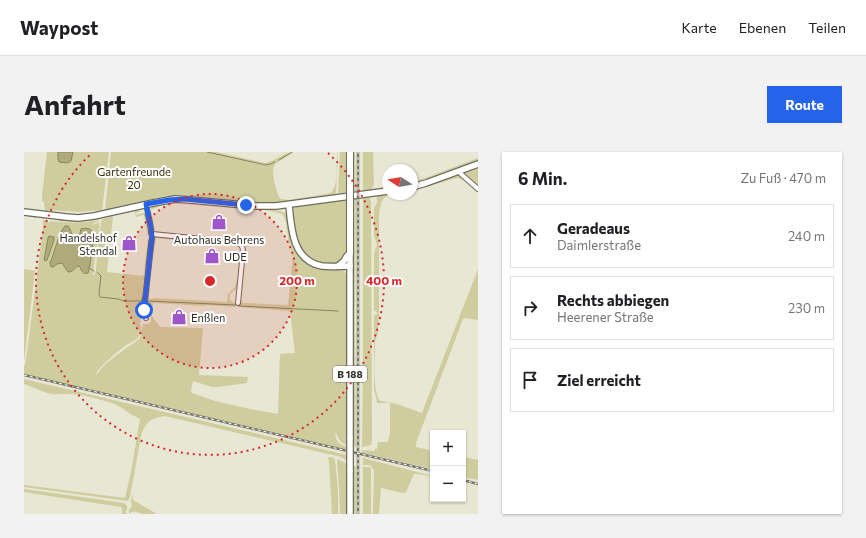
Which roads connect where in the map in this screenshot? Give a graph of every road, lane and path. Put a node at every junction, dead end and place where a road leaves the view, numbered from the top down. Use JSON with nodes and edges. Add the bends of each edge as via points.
{"nodes":[{"id":1,"x":350,"y":152,"type":"edge"},
{"id":2,"x":478,"y":164,"type":"edge"},
{"id":3,"x":459,"y":171,"type":"junction"},
{"id":4,"x":418,"y":185,"type":"edge"},
{"id":5,"x":478,"y":189,"type":"edge"},
{"id":6,"x":382,"y":193,"type":"edge"},
{"id":7,"x":146,"y":204,"type":"junction"},
{"id":8,"x":289,"y":205,"type":"junction"},
{"id":9,"x":276,"y":206,"type":"junction"},
{"id":10,"x":24,"y":212,"type":"edge"},
{"id":11,"x":290,"y":216,"type":"junction"},
{"id":12,"x":152,"y":234,"type":"junction"},
{"id":13,"x":350,"y":253,"type":"junction"},
{"id":14,"x":338,"y":266,"type":"junction"},
{"id":15,"x":350,"y":266,"type":"junction"},
{"id":16,"x":238,"y":303,"type":"dead end"},
{"id":17,"x":146,"y":318,"type":"dead end"},
{"id":18,"x":350,"y":514,"type":"edge"}],
"edges":[{"from":1,"to":13,"type":"highway","number":"B 188","bridge":true},
{"from":2,"to":3,"type":"main road"},
{"from":3,"to":4,"type":"main road"},
{"from":3,"to":5,"type":"street"},
{"from":6,"to":8,"type":"main road"},
{"from":7,"to":9,"type":"main road","via":[[184,199]]},
{"from":7,"to":10,"type":"main road","via":[[82,217]]},
{"from":7,"to":12,"type":"street"},
{"from":8,"to":9,"type":"main road"},
{"from":8,"to":11,"type":"main road"},
{"from":9,"to":11,"type":"main road"},
{"from":11,"to":14,"type":"main road","via":[[294,241],[302,255],[317,265]]},
{"from":12,"to":16,"type":"street","via":[[241,244],[243,251]]},
{"from":12,"to":17,"type":"street","via":[[144,310]]},
{"from":13,"to":14,"type":"main road"},
{"from":13,"to":15,"type":"main road","number":"B 188"},
{"from":14,"to":15,"type":"main road"},
{"from":15,"to":18,"type":"main road","number":"B 188","bridge":true}]}
